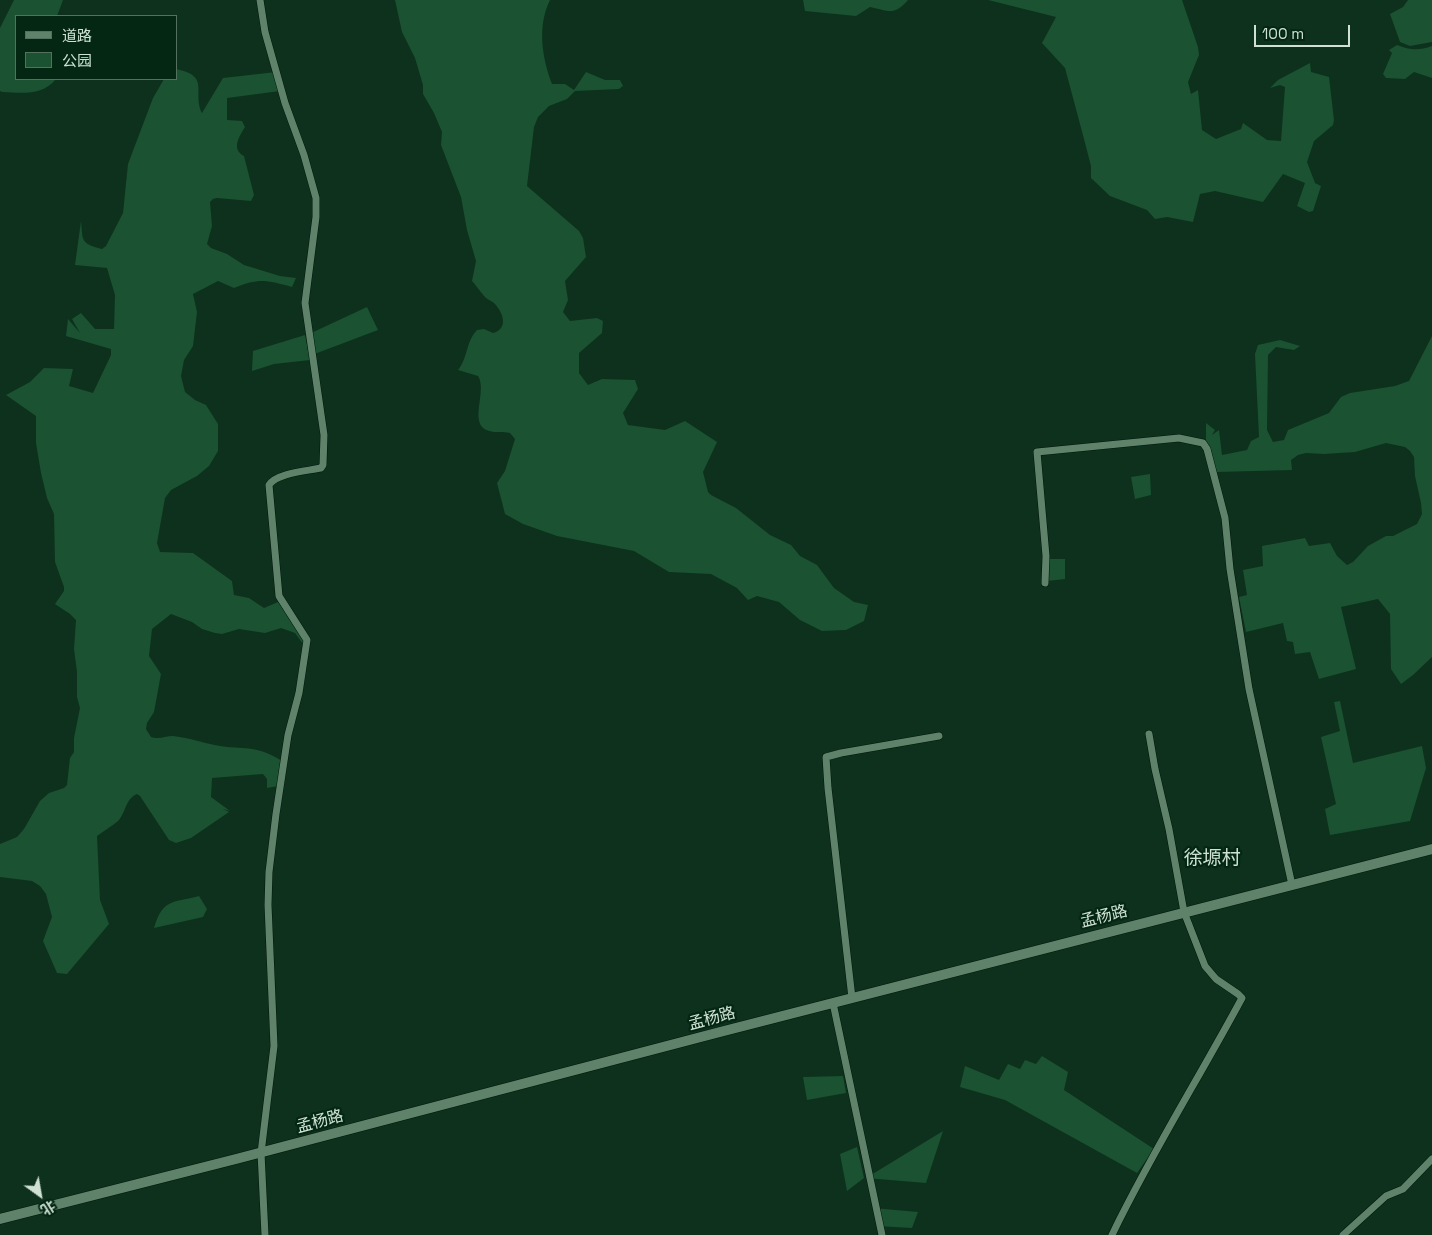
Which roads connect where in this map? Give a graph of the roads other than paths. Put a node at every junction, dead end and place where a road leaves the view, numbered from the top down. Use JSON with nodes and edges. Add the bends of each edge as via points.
{"nodes":[{"id":1,"x":260,"y":0,"type":"edge"},
{"id":2,"x":1045,"y":583,"type":"dead end"},
{"id":3,"x":1149,"y":734,"type":"dead end"},
{"id":4,"x":939,"y":736,"type":"dead end"},
{"id":5,"x":1432,"y":849,"type":"edge"},
{"id":6,"x":1292,"y":885,"type":"junction"},
{"id":7,"x":1184,"y":912,"type":"junction"},
{"id":8,"x":852,"y":998,"type":"junction"},
{"id":9,"x":833,"y":1003,"type":"junction"},
{"id":10,"x":261,"y":1153,"type":"junction"},
{"id":11,"x":1432,"y":1159,"type":"edge"},
{"id":12,"x":0,"y":1219,"type":"edge"},
{"id":13,"x":265,"y":1235,"type":"edge"},
{"id":14,"x":882,"y":1235,"type":"edge"},
{"id":15,"x":1112,"y":1235,"type":"edge"},
{"id":16,"x":1343,"y":1235,"type":"edge"}],
"edges":[{"from":1,"to":10,"type":"street","via":[[265,32],[316,198],[305,303],[324,435],[321,468],[281,476],[269,485],[279,596],[308,640],[288,735],[269,872],[274,1046]]},
{"from":2,"to":6,"type":"street","via":[[1046,556],[1037,452],[1179,438],[1203,443],[1225,518],[1249,689]]},
{"from":3,"to":7,"type":"street"},
{"from":4,"to":8,"type":"street","via":[[826,757]]},
{"from":5,"to":6,"type":"street","name":"孟杨路"},
{"from":6,"to":7,"type":"street","name":"孟杨路"},
{"from":7,"to":8,"type":"street","name":"孟杨路"},
{"from":7,"to":15,"type":"street","via":[[1205,966],[1242,998],[1158,1145]]},
{"from":8,"to":9,"type":"street","name":"孟杨路"},
{"from":9,"to":10,"type":"street","name":"孟杨路"},
{"from":9,"to":14,"type":"street"},
{"from":10,"to":12,"type":"street","name":"孟杨路"},
{"from":10,"to":13,"type":"street"},
{"from":11,"to":16,"type":"street","via":[[1403,1189],[1386,1196]]}]}
